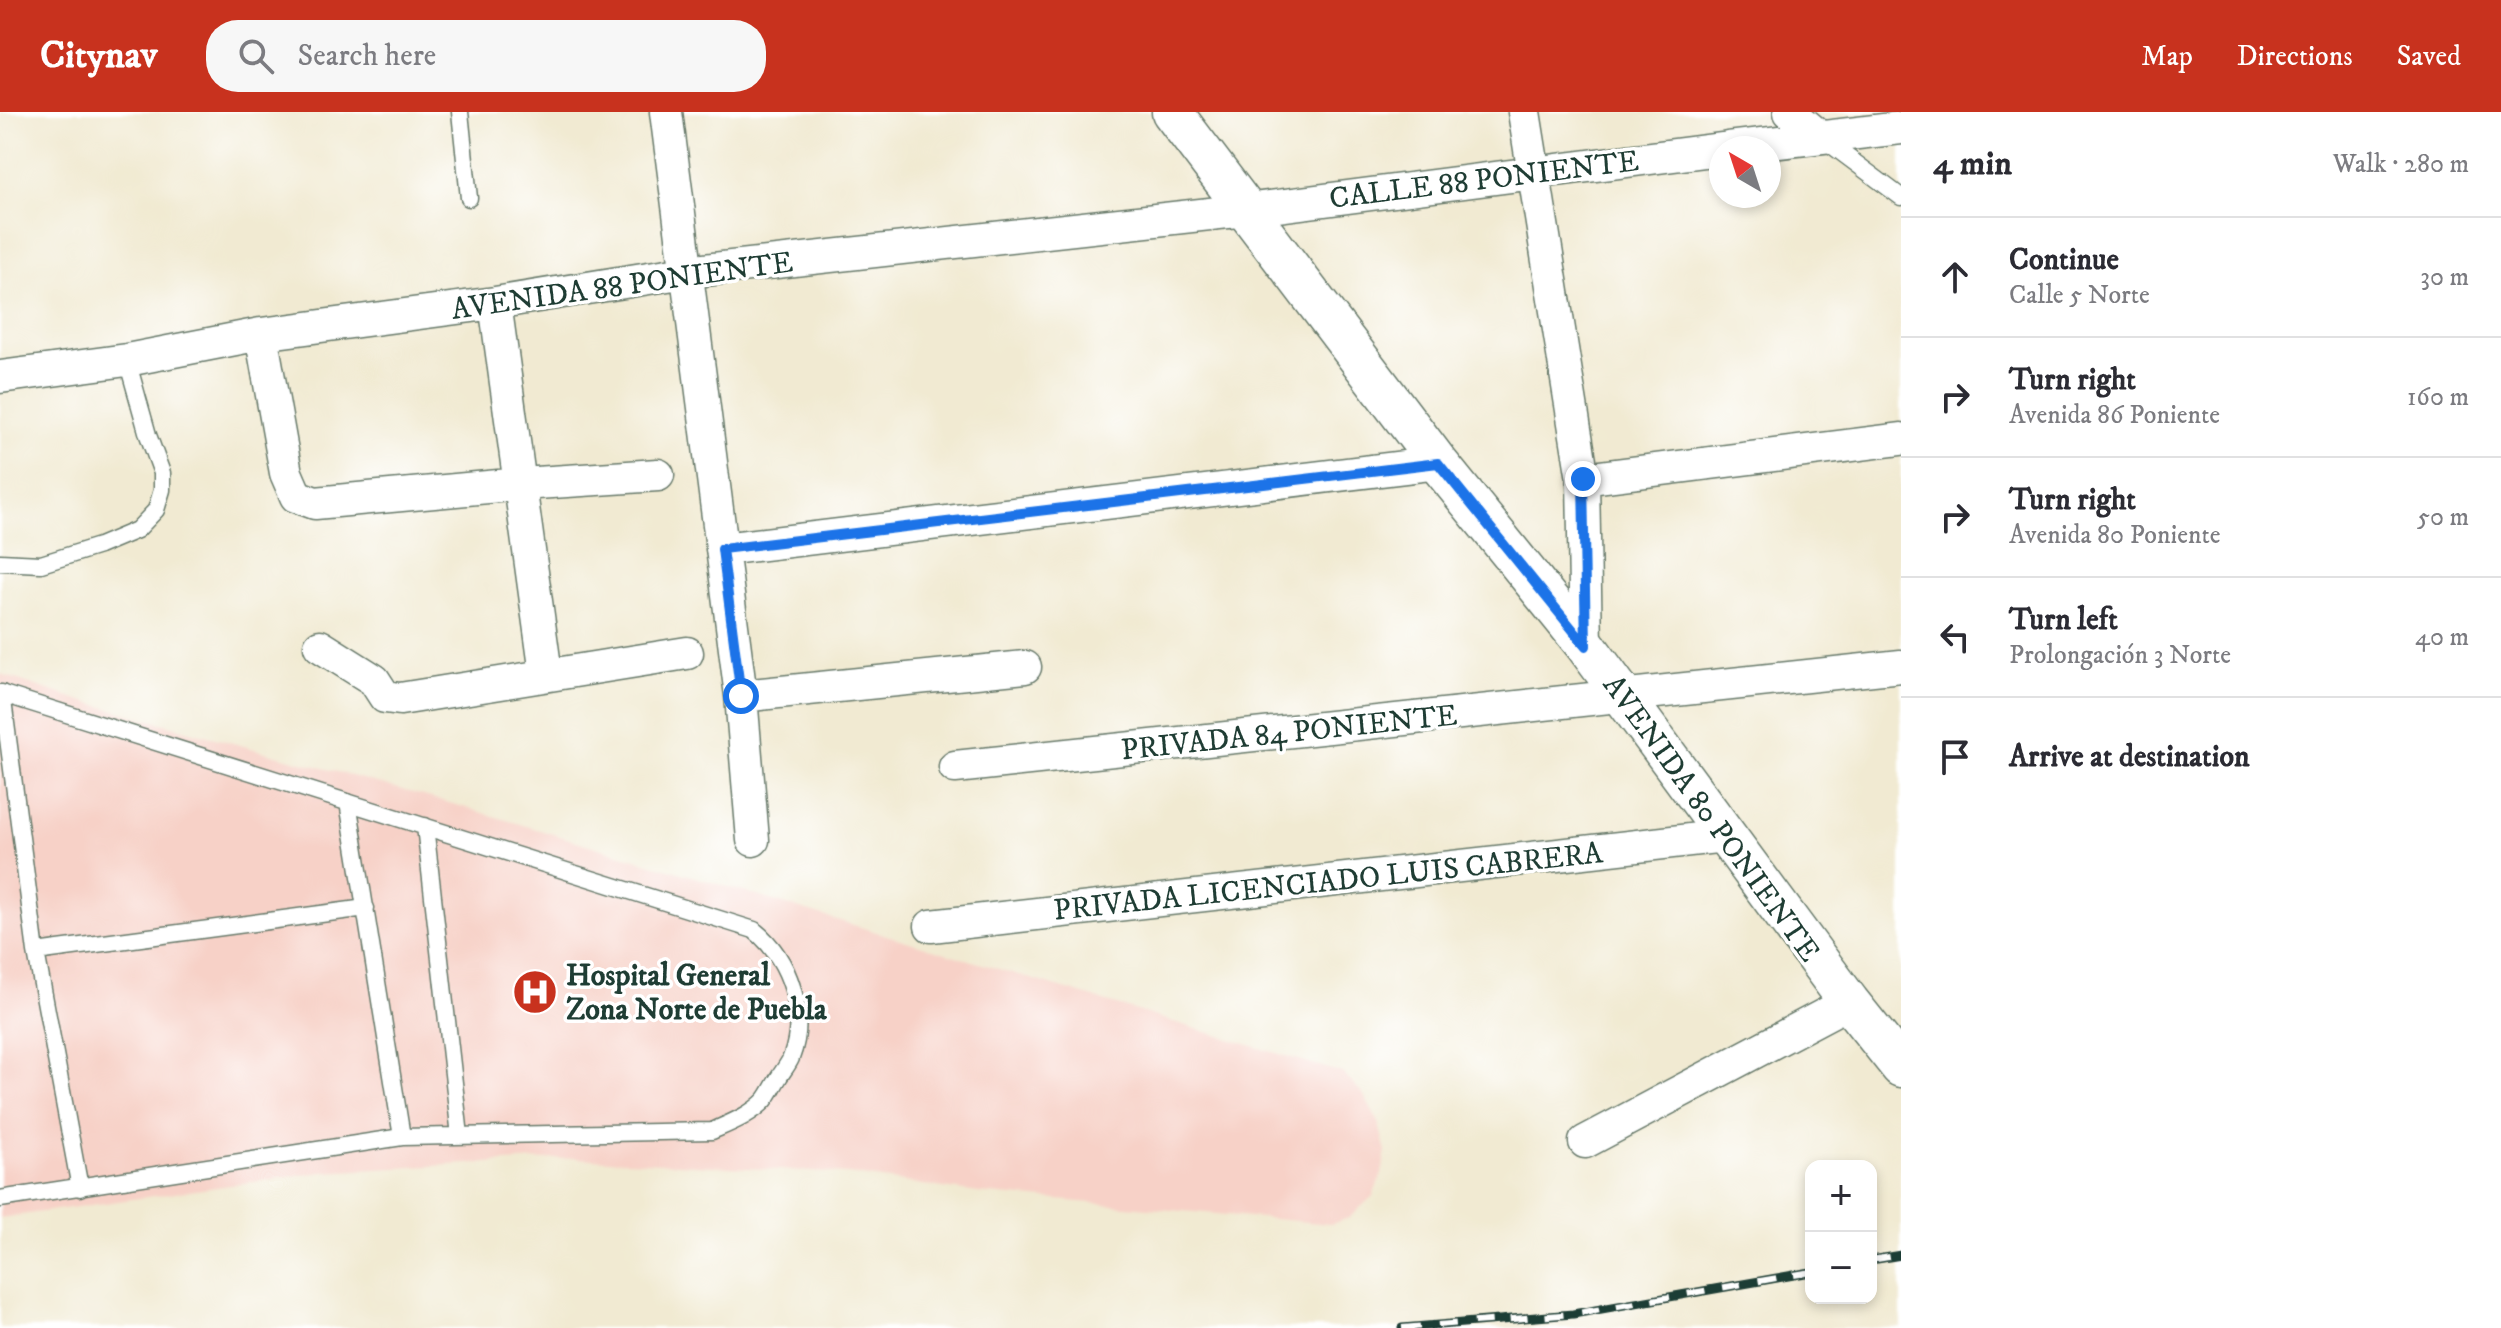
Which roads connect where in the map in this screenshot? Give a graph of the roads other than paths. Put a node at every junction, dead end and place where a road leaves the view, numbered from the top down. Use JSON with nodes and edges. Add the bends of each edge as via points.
{"nodes":[{"id":1,"x":460,"y":112,"type":"edge"},
{"id":2,"x":666,"y":112,"type":"edge"},
{"id":3,"x":1172,"y":112,"type":"edge"},
{"id":4,"x":1524,"y":112,"type":"edge"},
{"id":5,"x":1790,"y":112,"type":"edge"},
{"id":6,"x":1901,"y":128,"type":"edge"},
{"id":7,"x":1820,"y":137,"type":"junction"},
{"id":8,"x":1781,"y":142,"type":"edge"},
{"id":9,"x":1709,"y":150,"type":"edge"},
{"id":10,"x":1532,"y":172,"type":"junction"},
{"id":11,"x":1901,"y":197,"type":"edge"},
{"id":12,"x":469,"y":198,"type":"dead end"},
{"id":13,"x":1246,"y":210,"type":"junction"},
{"id":14,"x":686,"y":272,"type":"junction"},
{"id":15,"x":495,"y":303,"type":"junction"},
{"id":16,"x":261,"y":334,"type":"junction"},
{"id":17,"x":127,"y":360,"type":"junction"},
{"id":18,"x":0,"y":377,"type":"edge"},
{"id":19,"x":1901,"y":439,"type":"edge"},
{"id":20,"x":1438,"y":463,"type":"junction"},
{"id":21,"x":658,"y":475,"type":"dead end"},
{"id":22,"x":1583,"y":479,"type":"junction"},
{"id":23,"x":521,"y":484,"type":"junction"},
{"id":24,"x":722,"y":549,"type":"junction"},
{"id":25,"x":0,"y":562,"type":"edge"},
{"id":26,"x":320,"y":646,"type":"dead end"},
{"id":27,"x":1586,"y":646,"type":"junction"},
{"id":28,"x":687,"y":653,"type":"dead end"},
{"id":29,"x":1901,"y":666,"type":"edge"},
{"id":30,"x":1025,"y":667,"type":"dead end"},
{"id":31,"x":546,"y":674,"type":"junction"},
{"id":32,"x":1,"y":693,"type":"edge"},
{"id":33,"x":741,"y":696,"type":"junction"},
{"id":34,"x":1622,"y":697,"type":"junction"},
{"id":35,"x":955,"y":767,"type":"dead end"},
{"id":36,"x":348,"y":802,"type":"junction"},
{"id":37,"x":425,"y":826,"type":"junction"},
{"id":38,"x":1725,"y":836,"type":"junction"},
{"id":39,"x":753,"y":840,"type":"dead end"},
{"id":40,"x":366,"y":908,"type":"junction"},
{"id":41,"x":931,"y":926,"type":"dead end"},
{"id":42,"x":36,"y":952,"type":"junction"},
{"id":43,"x":1849,"y":1002,"type":"junction"},
{"id":44,"x":1901,"y":1067,"type":"edge"},
{"id":45,"x":460,"y":1136,"type":"junction"},
{"id":46,"x":402,"y":1137,"type":"junction"},
{"id":47,"x":1585,"y":1142,"type":"dead end"},
{"id":48,"x":80,"y":1188,"type":"junction"},
{"id":49,"x":0,"y":1199,"type":"edge"}],
"edges":[{"from":1,"to":12,"type":"lane"},
{"from":2,"to":14,"type":"street"},
{"from":3,"to":13,"type":"street","name":"AVENIDA 80 PONIENTE"},
{"from":4,"to":10,"type":"street"},
{"from":5,"to":7,"type":"street"},
{"from":6,"to":7,"type":"street"},
{"from":7,"to":8,"type":"street"},
{"from":7,"to":11,"type":"lane"},
{"from":9,"to":10,"type":"street","name":"CALLE 88 PONIENTE"},
{"from":10,"to":13,"type":"street","name":"CALLE 88 PONIENTE"},
{"from":10,"to":22,"type":"street"},
{"from":13,"to":14,"type":"street","name":"AVENIDA 88 PONIENTE"},
{"from":13,"to":20,"type":"street","name":"AVENIDA 80 PONIENTE"},
{"from":14,"to":15,"type":"street","name":"AVENIDA 88 PONIENTE"},
{"from":14,"to":24,"type":"street"},
{"from":15,"to":16,"type":"street","name":"AVENIDA 88 PONIENTE"},
{"from":15,"to":23,"type":"street"},
{"from":16,"to":17,"type":"street","name":"AVENIDA 88 PONIENTE"},
{"from":16,"to":23,"type":"street","via":[[286,473],[296,496],[315,503]]},
{"from":17,"to":18,"type":"street","name":"AVENIDA 88 PONIENTE"},
{"from":17,"to":25,"type":"lane","via":[[162,473],[156,510],[137,530],[99,546],[41,564]]},
{"from":19,"to":22,"type":"street"},
{"from":20,"to":24,"type":"street"},
{"from":20,"to":27,"type":"street","name":"AVENIDA 80 PONIENTE"},
{"from":21,"to":23,"type":"street"},
{"from":22,"to":27,"type":"street"},
{"from":23,"to":31,"type":"street"},
{"from":24,"to":33,"type":"street"},
{"from":26,"to":31,"type":"street","via":[[374,680],[385,697],[400,699]]},
{"from":27,"to":34,"type":"street","name":"AVENIDA 80 PONIENTE"},
{"from":28,"to":31,"type":"street"},
{"from":29,"to":34,"type":"street","name":"PRIVADA 84 PONIENTE"},
{"from":30,"to":33,"type":"street"},
{"from":32,"to":36,"type":"lane"},
{"from":32,"to":42,"type":"lane"},
{"from":33,"to":39,"type":"street"},
{"from":34,"to":35,"type":"street","name":"PRIVADA 84 PONIENTE"},
{"from":34,"to":38,"type":"street","name":"AVENIDA 80 PONIENTE"},
{"from":36,"to":37,"type":"lane"},
{"from":36,"to":40,"type":"lane"},
{"from":37,"to":45,"type":"lane"},
{"from":37,"to":45,"type":"lane","via":[[754,930],[782,960],[795,996],[791,1058],[772,1089],[740,1119],[712,1131]]},
{"from":38,"to":41,"type":"street","name":"PRIVADA LICENCIADO LUIS CABRERA"},
{"from":38,"to":43,"type":"street","name":"AVENIDA 80 PONIENTE"},
{"from":40,"to":42,"type":"lane"},
{"from":40,"to":46,"type":"lane"},
{"from":42,"to":48,"type":"lane"},
{"from":43,"to":44,"type":"street","name":"AVENIDA 80 PONIENTE"},
{"from":43,"to":47,"type":"street"},
{"from":45,"to":46,"type":"lane"},
{"from":46,"to":48,"type":"lane"},
{"from":48,"to":49,"type":"lane"}]}
